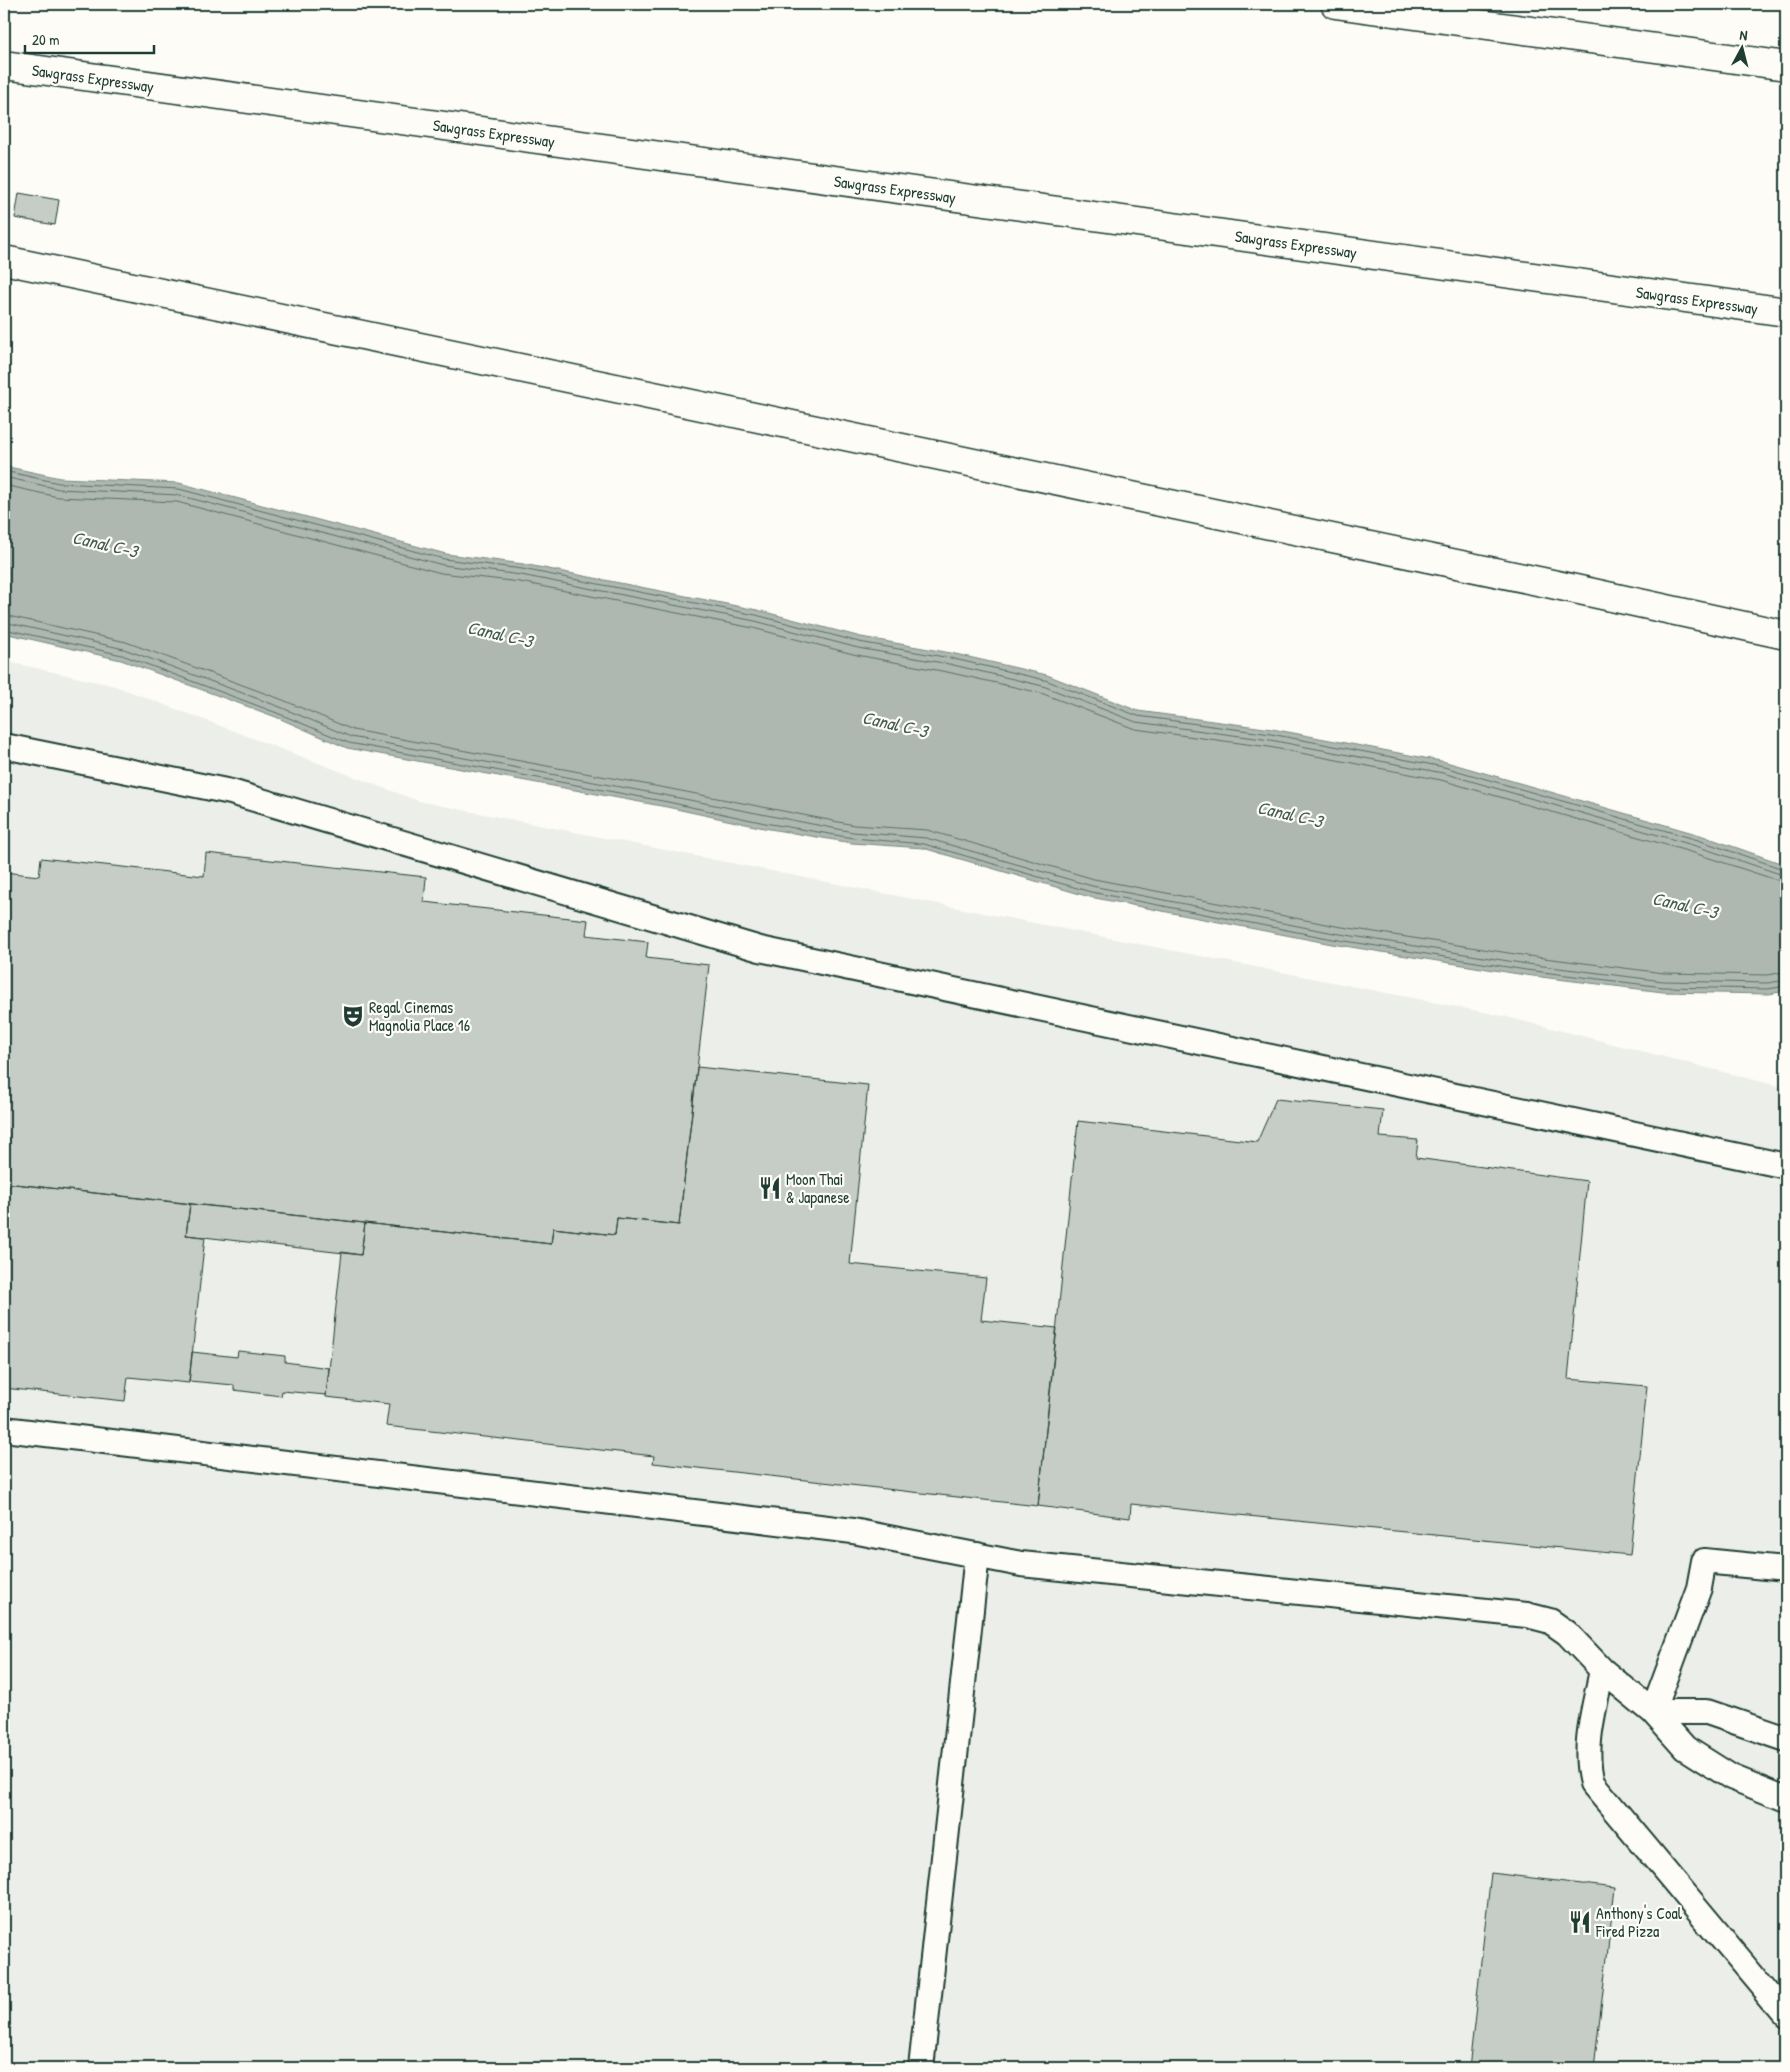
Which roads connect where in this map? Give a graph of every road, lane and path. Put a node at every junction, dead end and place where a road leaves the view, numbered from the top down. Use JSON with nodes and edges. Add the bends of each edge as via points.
{"nodes":[{"id":1,"x":1334,"y":4,"type":"edge"},
{"id":2,"x":4,"y":65,"type":"edge"},
{"id":3,"x":1786,"y":66,"type":"edge"},
{"id":4,"x":4,"y":260,"type":"edge"},
{"id":5,"x":1786,"y":312,"type":"edge"},
{"id":6,"x":1786,"y":635,"type":"edge"},
{"id":7,"x":4,"y":746,"type":"edge"},
{"id":8,"x":1786,"y":1166,"type":"edge"},
{"id":9,"x":4,"y":1429,"type":"edge"},
{"id":10,"x":977,"y":1555,"type":"junction"},
{"id":11,"x":1786,"y":1569,"type":"edge"},
{"id":12,"x":1602,"y":1670,"type":"junction"},
{"id":13,"x":1654,"y":1712,"type":"junction"},
{"id":14,"x":1786,"y":1740,"type":"edge"},
{"id":15,"x":1786,"y":1799,"type":"edge"},
{"id":16,"x":1786,"y":2015,"type":"edge"},
{"id":17,"x":921,"y":2068,"type":"edge"}],
"edges":[{"from":1,"to":3,"type":"highway"},
{"from":2,"to":5,"type":"highway","name":"Sawgrass Expressway"},
{"from":4,"to":6,"type":"highway"},
{"from":7,"to":8,"type":"lane","via":[[231,792],[760,950]]},
{"from":9,"to":10,"type":"lane","via":[[853,1531]]},
{"from":10,"to":12,"type":"lane","via":[[1021,1564],[1527,1615],[1550,1621],[1562,1629]]},
{"from":10,"to":17,"type":"lane"},
{"from":11,"to":13,"type":"lane","via":[[1704,1561],[1699,1588]]},
{"from":12,"to":13,"type":"lane"},
{"from":12,"to":16,"type":"lane","via":[[1587,1750],[1592,1783]]},
{"from":13,"to":14,"type":"lane","via":[[1707,1712]]},
{"from":13,"to":15,"type":"lane","via":[[1685,1748],[1731,1777]]}]}
